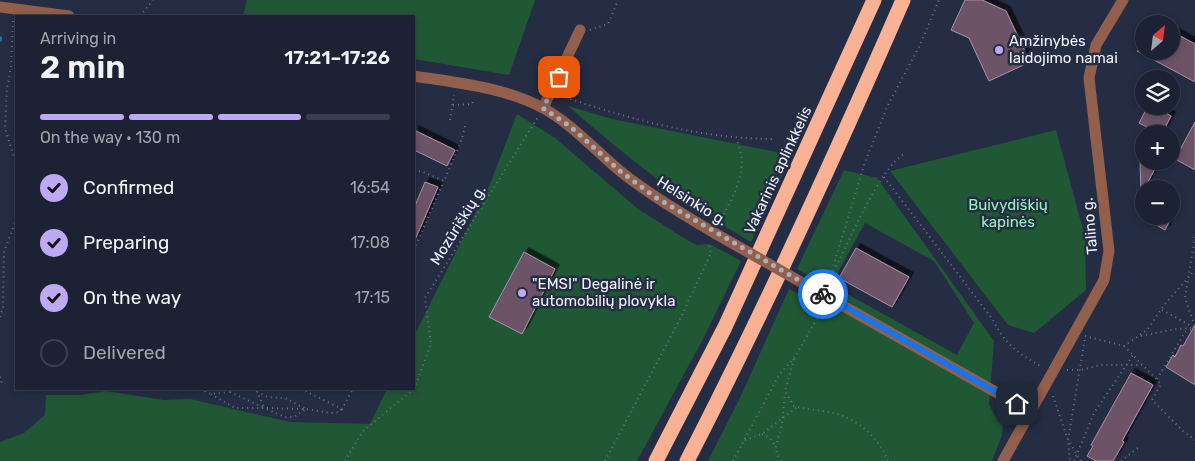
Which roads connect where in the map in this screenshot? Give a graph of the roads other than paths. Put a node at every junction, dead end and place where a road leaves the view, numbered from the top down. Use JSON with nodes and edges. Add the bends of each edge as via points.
{"nodes":[{"id":1,"x":874,"y":0,"type":"edge"},
{"id":2,"x":904,"y":0,"type":"edge"},
{"id":3,"x":1123,"y":0,"type":"edge"},
{"id":4,"x":0,"y":7,"type":"edge"},
{"id":5,"x":61,"y":15,"type":"edge"},
{"id":6,"x":580,"y":30,"type":"road end"},
{"id":7,"x":415,"y":76,"type":"edge"},
{"id":8,"x":543,"y":108,"type":"junction"},
{"id":9,"x":1031,"y":412,"type":"junction"},
{"id":10,"x":656,"y":461,"type":"edge"},
{"id":11,"x":687,"y":461,"type":"edge"},
{"id":12,"x":1003,"y":461,"type":"edge"}],
"edges":[{"from":1,"to":10,"type":"highway","name":"Vakarinis aplinkkelis","via":[[725,327]]},
{"from":2,"to":11,"type":"highway","via":[[794,246]]},
{"from":3,"to":9,"type":"street","name":"Talino g.","via":[[1099,38],[1089,78],[1109,252],[1104,280],[1080,336]]},
{"from":4,"to":5,"type":"street"},
{"from":6,"to":8,"type":"street"},
{"from":7,"to":8,"type":"street","name":"Helsinkio g.","via":[[497,91]]},
{"from":8,"to":9,"type":"street","name":"Helsinkio g.","bridge":true,"via":[[571,127],[655,197]]},
{"from":9,"to":12,"type":"street","name":"Talino g."}]}
